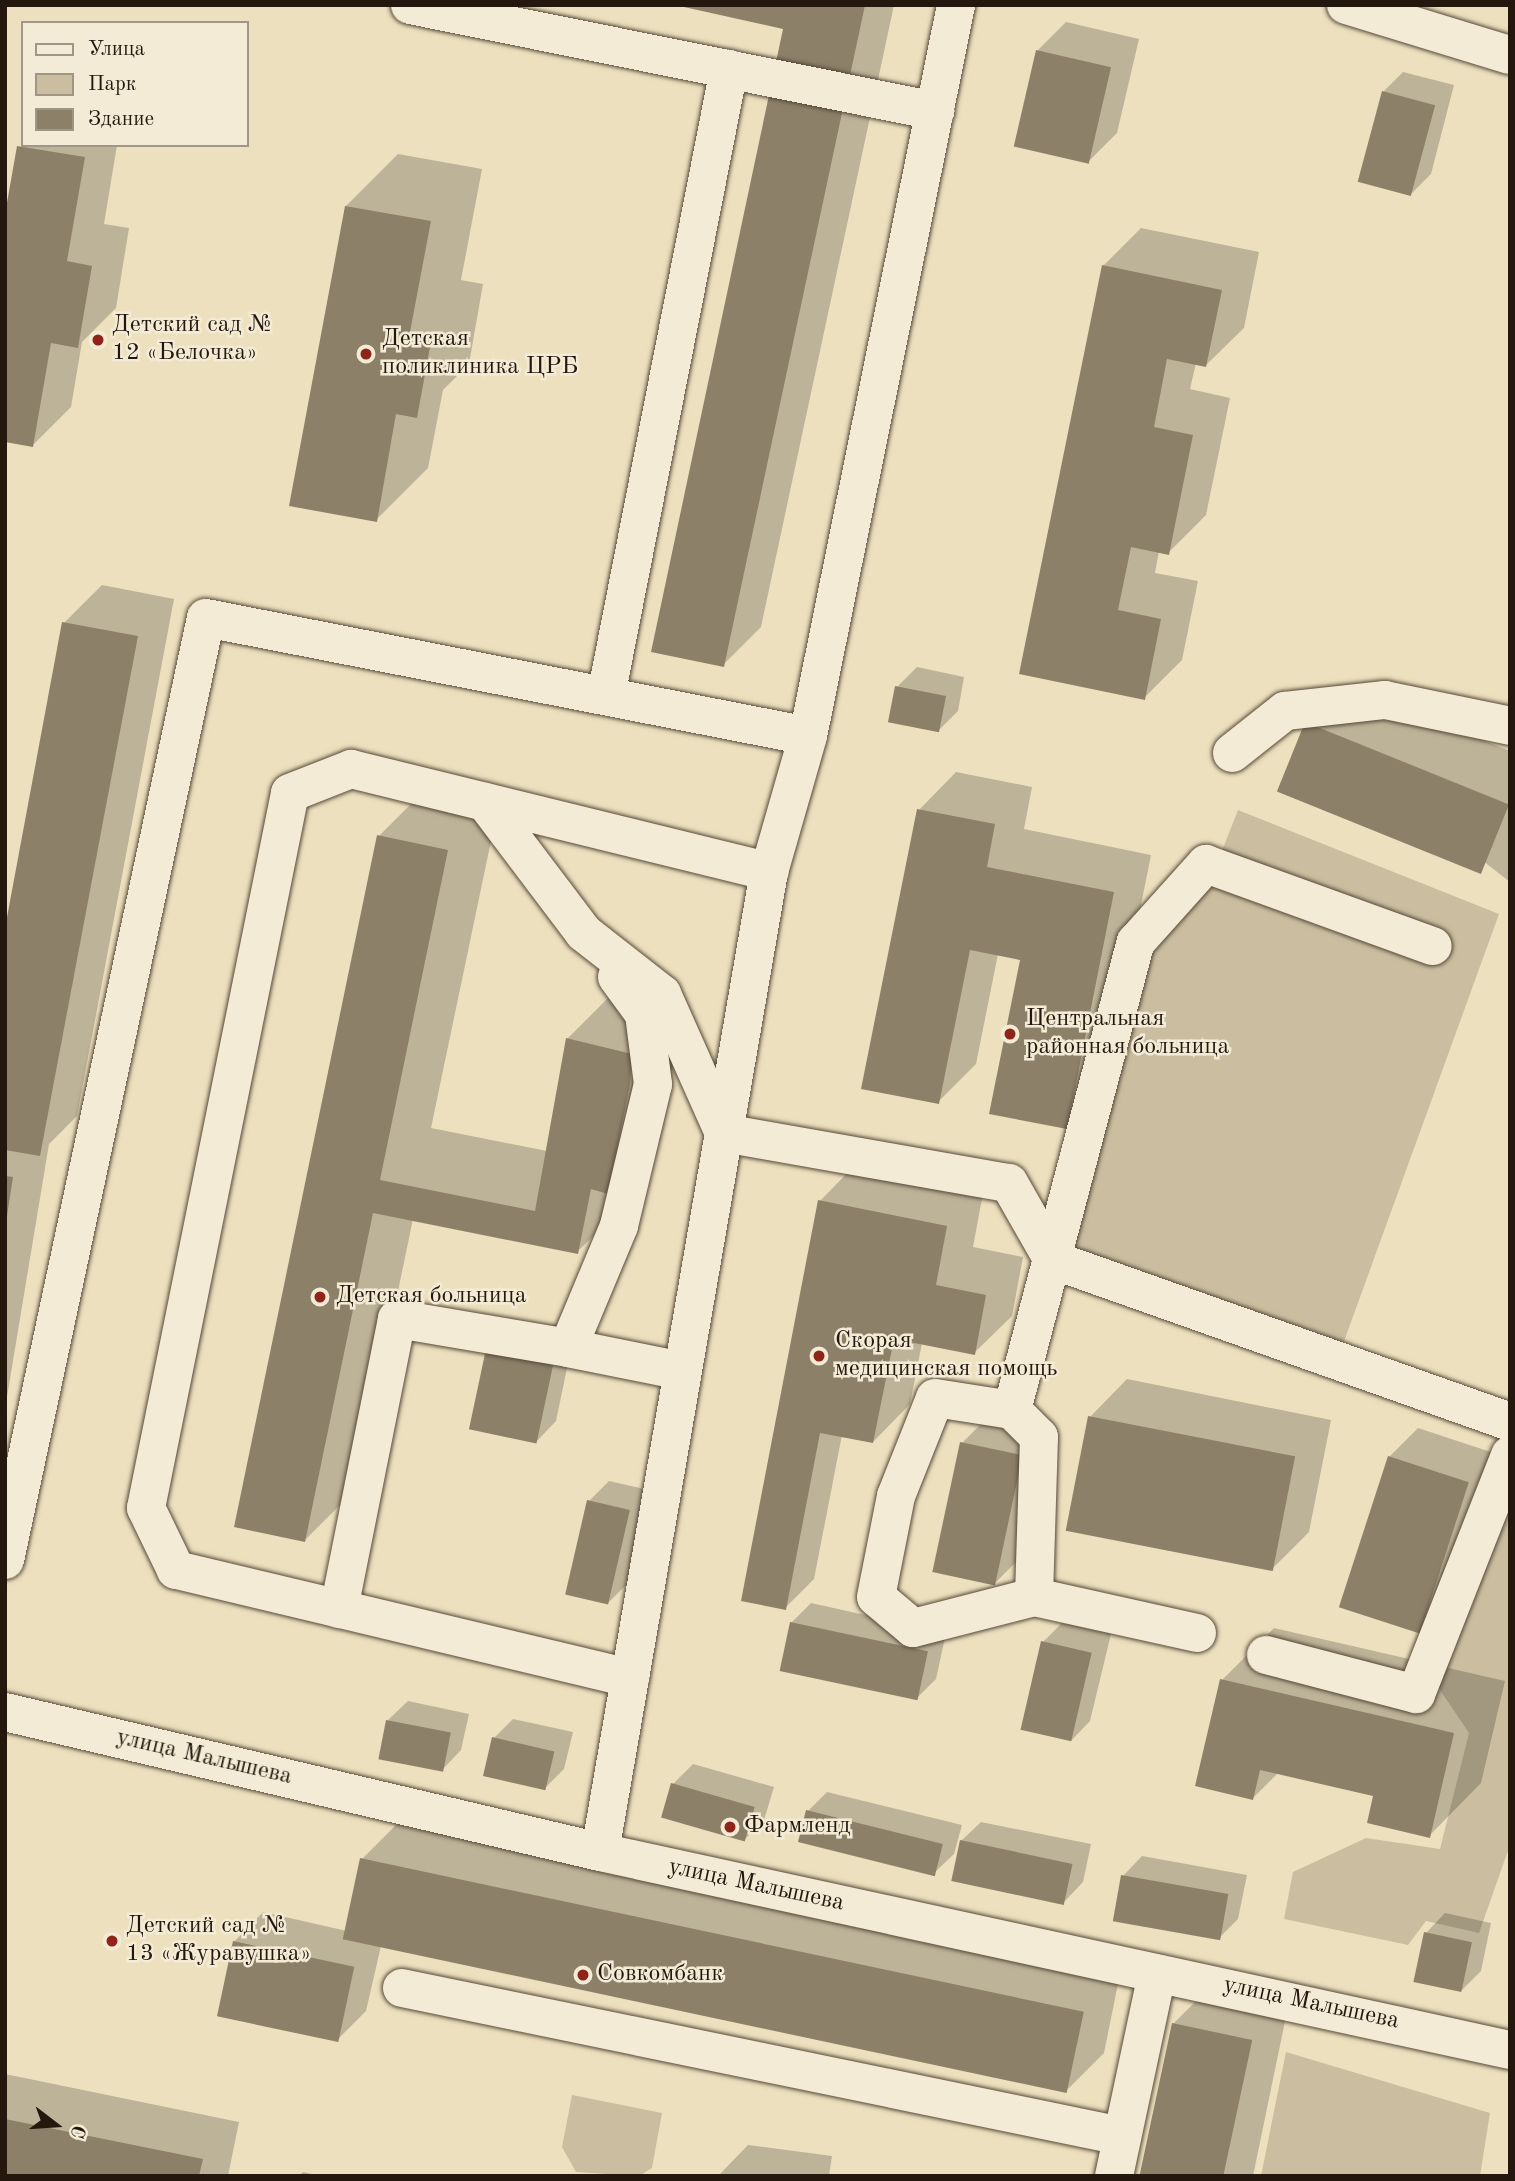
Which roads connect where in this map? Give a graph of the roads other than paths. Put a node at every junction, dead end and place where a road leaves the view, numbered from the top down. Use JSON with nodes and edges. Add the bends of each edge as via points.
{"nodes":[{"id":1,"x":410,"y":5,"type":"edge"},
{"id":2,"x":956,"y":5,"type":"edge"},
{"id":3,"x":1346,"y":5,"type":"edge"},
{"id":4,"x":1510,"y":55,"type":"edge"},
{"id":5,"x":729,"y":69,"type":"junction"},
{"id":6,"x":934,"y":111,"type":"junction"},
{"id":7,"x":606,"y":696,"type":"junction"},
{"id":8,"x":1510,"y":726,"type":"edge"},
{"id":9,"x":808,"y":736,"type":"junction"},
{"id":10,"x":1232,"y":753,"type":"dead end"},
{"id":11,"x":485,"y":802,"type":"junction"},
{"id":12,"x":769,"y":872,"type":"junction"},
{"id":13,"x":584,"y":933,"type":"junction"},
{"id":14,"x":1433,"y":946,"type":"dead end"},
{"id":15,"x":724,"y":1133,"type":"junction"},
{"id":16,"x":1053,"y":1260,"type":"junction"},
{"id":17,"x":568,"y":1348,"type":"junction"},
{"id":18,"x":682,"y":1371,"type":"junction"},
{"id":19,"x":1012,"y":1410,"type":"junction"},
{"id":20,"x":1510,"y":1422,"type":"edge"},
{"id":21,"x":1510,"y":1455,"type":"edge"},
{"id":22,"x":5,"y":1560,"type":"edge"},
{"id":23,"x":1034,"y":1597,"type":"junction"},
{"id":24,"x":339,"y":1609,"type":"junction"},
{"id":25,"x":1197,"y":1633,"type":"dead end"},
{"id":26,"x":1266,"y":1655,"type":"dead end"},
{"id":27,"x":629,"y":1678,"type":"junction"},
{"id":28,"x":5,"y":1712,"type":"edge"},
{"id":29,"x":600,"y":1852,"type":"junction"},
{"id":30,"x":1157,"y":1973,"type":"junction"},
{"id":31,"x":402,"y":1988,"type":"dead end"},
{"id":32,"x":1510,"y":2050,"type":"edge"},
{"id":33,"x":1122,"y":2136,"type":"junction"},
{"id":34,"x":1114,"y":2176,"type":"edge"}],
"edges":[{"from":1,"to":5,"type":"street"},
{"from":2,"to":6,"type":"street"},
{"from":3,"to":4,"type":"street"},
{"from":5,"to":6,"type":"street"},
{"from":5,"to":7,"type":"street"},
{"from":6,"to":9,"type":"street"},
{"from":7,"to":9,"type":"street"},
{"from":7,"to":22,"type":"street","via":[[206,618]]},
{"from":8,"to":10,"type":"street","via":[[1385,700],[1285,711]]},
{"from":9,"to":12,"type":"street"},
{"from":11,"to":12,"type":"street"},
{"from":11,"to":13,"type":"street"},
{"from":11,"to":24,"type":"street","via":[[351,769],[290,793],[146,1508],[176,1570]]},
{"from":12,"to":15,"type":"street"},
{"from":13,"to":15,"type":"street","via":[[662,995]]},
{"from":13,"to":17,"type":"street","via":[[643,1014],[653,1084],[619,1226]]},
{"from":14,"to":16,"type":"street","via":[[1206,864],[1136,942]]},
{"from":15,"to":16,"type":"street","via":[[1009,1183]]},
{"from":15,"to":18,"type":"street"},
{"from":16,"to":19,"type":"street"},
{"from":16,"to":20,"type":"street"},
{"from":17,"to":18,"type":"street"},
{"from":17,"to":24,"type":"street","via":[[397,1319]]},
{"from":18,"to":27,"type":"street"},
{"from":19,"to":23,"type":"street","via":[[1039,1437]]},
{"from":19,"to":23,"type":"street","via":[[935,1398],[896,1496],[876,1597],[913,1628]]},
{"from":21,"to":26,"type":"street","via":[[1416,1694]]},
{"from":23,"to":25,"type":"street"},
{"from":24,"to":27,"type":"street"},
{"from":27,"to":29,"type":"street"},
{"from":28,"to":29,"type":"street","name":"улица Малышева"},
{"from":29,"to":30,"type":"street","name":"улица Малышева"},
{"from":30,"to":32,"type":"street","name":"улица Малышева"},
{"from":30,"to":33,"type":"street"},
{"from":31,"to":33,"type":"street"},
{"from":33,"to":34,"type":"street"}]}
